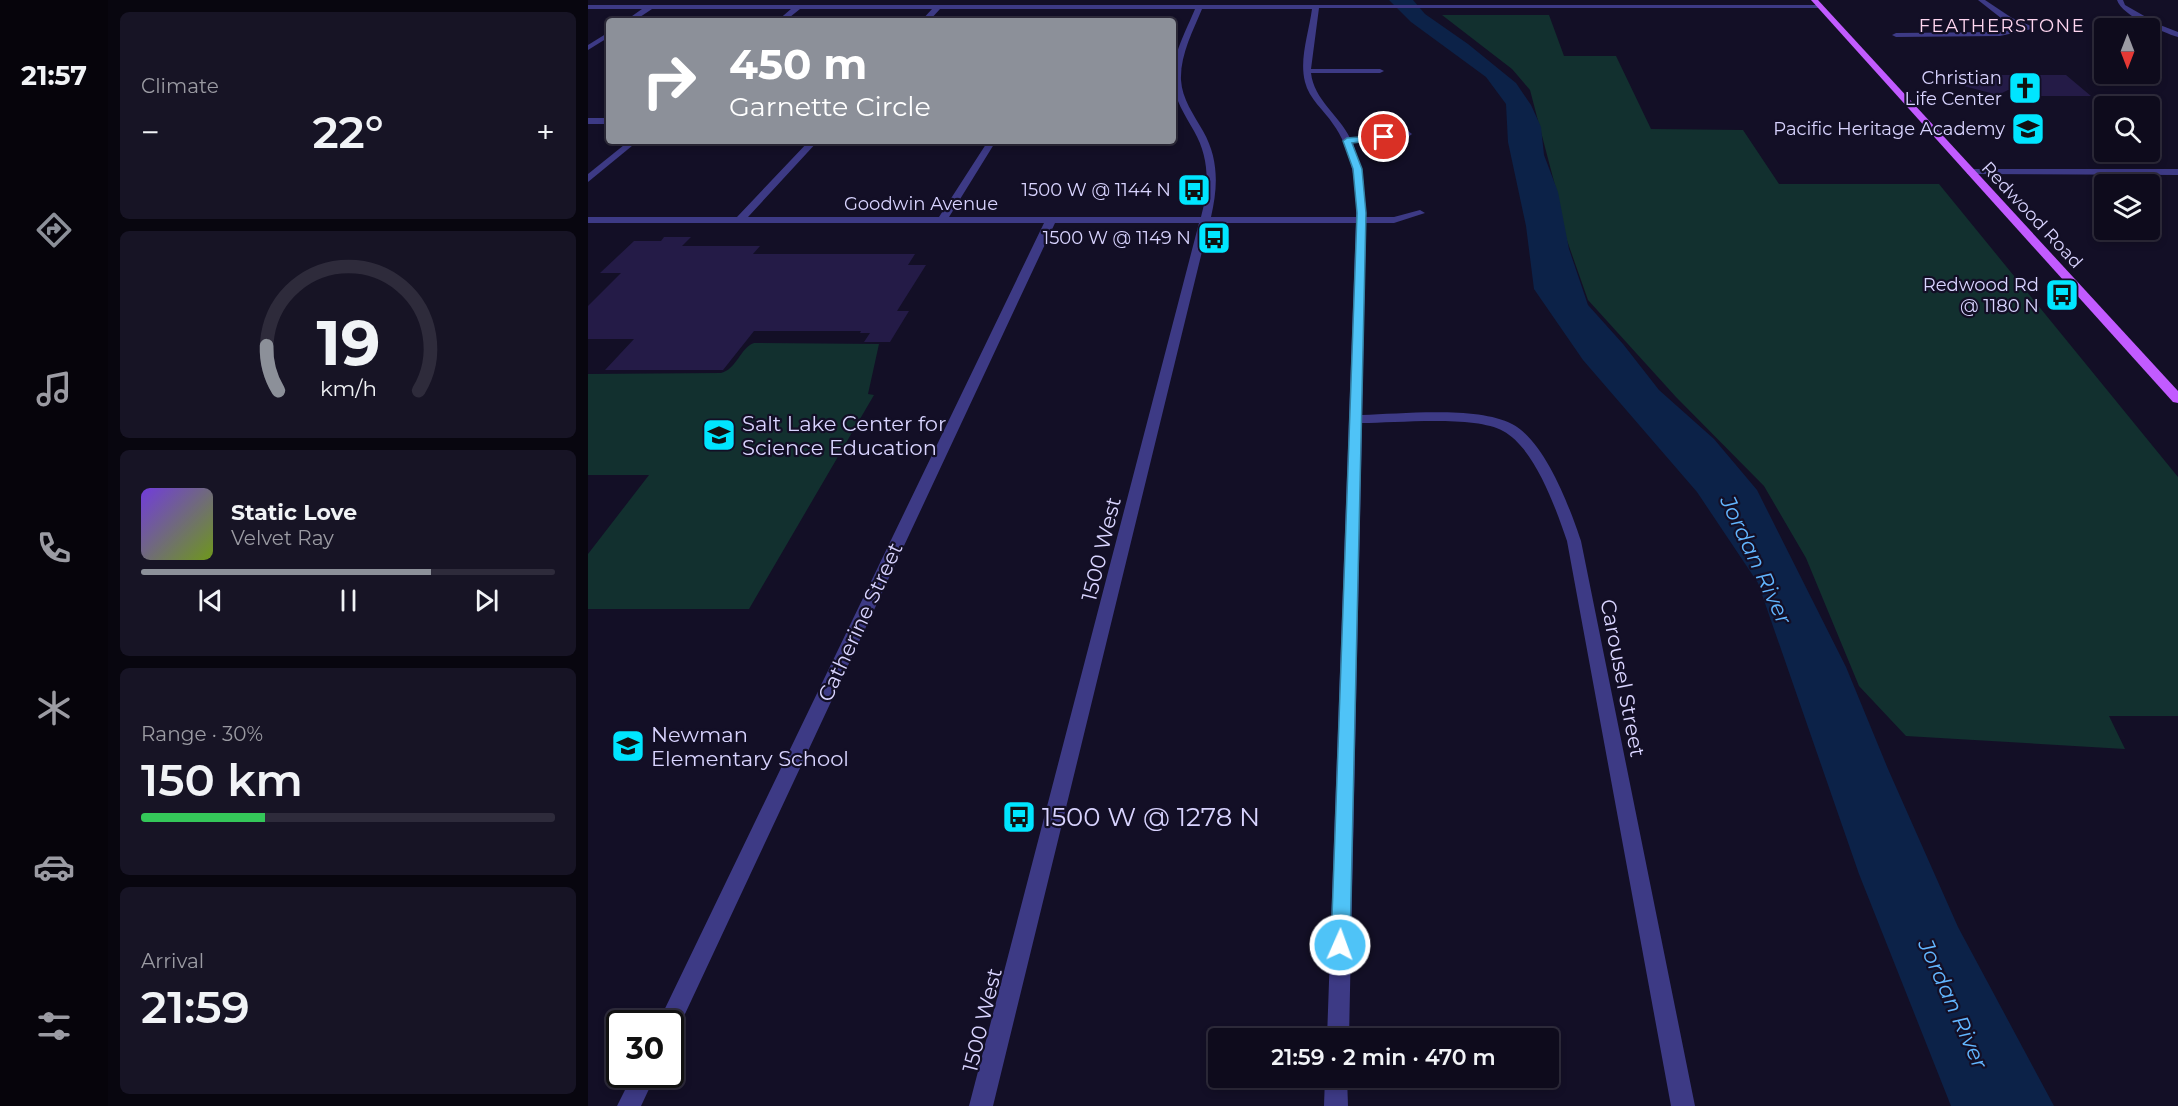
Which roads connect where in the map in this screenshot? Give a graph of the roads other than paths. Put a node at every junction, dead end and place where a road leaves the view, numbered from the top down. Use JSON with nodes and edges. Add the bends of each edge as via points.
{"nodes":[{"id":1,"x":612,"y":0,"type":"edge"},
{"id":2,"x":758,"y":0,"type":"edge"},
{"id":3,"x":907,"y":0,"type":"edge"},
{"id":4,"x":1981,"y":0,"type":"edge"},
{"id":5,"x":2120,"y":0,"type":"edge"},
{"id":6,"x":1033,"y":3,"type":"edge"},
{"id":7,"x":1166,"y":3,"type":"edge"},
{"id":8,"x":1299,"y":3,"type":"edge"},
{"id":9,"x":1589,"y":3,"type":"edge"},
{"id":10,"x":1817,"y":3,"type":"edge"},
{"id":11,"x":588,"y":7,"type":"edge"},
{"id":12,"x":601,"y":7,"type":"junction"},
{"id":13,"x":650,"y":7,"type":"junction"},
{"id":14,"x":749,"y":7,"type":"junction"},
{"id":15,"x":798,"y":7,"type":"junction"},
{"id":16,"x":900,"y":7,"type":"junction"},
{"id":17,"x":938,"y":7,"type":"junction"},
{"id":18,"x":1078,"y":7,"type":"junction"},
{"id":19,"x":1199,"y":7,"type":"junction"},
{"id":20,"x":1316,"y":7,"type":"junction"},
{"id":21,"x":1072,"y":15,"type":"dead end"},
{"id":22,"x":633,"y":18,"type":"edge"},
{"id":23,"x":785,"y":18,"type":"edge"},
{"id":24,"x":928,"y":18,"type":"edge"},
{"id":25,"x":1896,"y":35,"type":"dead end"},
{"id":26,"x":2178,"y":35,"type":"edge"},
{"id":27,"x":606,"y":36,"type":"edge"},
{"id":28,"x":588,"y":48,"type":"edge"},
{"id":29,"x":1308,"y":71,"type":"junction"},
{"id":30,"x":1380,"y":71,"type":"dead end"},
{"id":31,"x":588,"y":121,"type":"edge"},
{"id":32,"x":606,"y":121,"type":"edge"},
{"id":33,"x":1408,"y":134,"type":"dead end"},
{"id":34,"x":1347,"y":141,"type":"junction"},
{"id":35,"x":630,"y":144,"type":"edge"},
{"id":36,"x":810,"y":144,"type":"edge"},
{"id":37,"x":990,"y":144,"type":"edge"},
{"id":38,"x":1970,"y":172,"type":"junction"},
{"id":39,"x":2178,"y":172,"type":"edge"},
{"id":40,"x":588,"y":179,"type":"edge"},
{"id":41,"x":1420,"y":213,"type":"dead end"},
{"id":42,"x":588,"y":220,"type":"edge"},
{"id":43,"x":740,"y":220,"type":"junction"},
{"id":44,"x":942,"y":220,"type":"junction"},
{"id":45,"x":1051,"y":220,"type":"junction"},
{"id":46,"x":1205,"y":220,"type":"junction"},
{"id":47,"x":1361,"y":220,"type":"junction"},
{"id":48,"x":2178,"y":399,"type":"edge"},
{"id":49,"x":1356,"y":419,"type":"junction"},
{"id":50,"x":675,"y":1010,"type":"edge"},
{"id":51,"x":1338,"y":1028,"type":"edge"},
{"id":52,"x":638,"y":1088,"type":"edge"},
{"id":53,"x":1336,"y":1088,"type":"edge"},
{"id":54,"x":629,"y":1106,"type":"edge"},
{"id":55,"x":981,"y":1106,"type":"edge"},
{"id":56,"x":1336,"y":1106,"type":"edge"},
{"id":57,"x":1683,"y":1106,"type":"edge"}],
"edges":[{"from":1,"to":12,"type":"street"},
{"from":2,"to":14,"type":"street"},
{"from":3,"to":16,"type":"street"},
{"from":4,"to":25,"type":"street","via":[[2009,20],[2032,28],[2000,34]]},
{"from":5,"to":26,"type":"street","via":[[2122,6],[2151,24]]},
{"from":6,"to":17,"type":"street"},
{"from":6,"to":18,"type":"street"},
{"from":7,"to":18,"type":"street"},
{"from":7,"to":19,"type":"street"},
{"from":8,"to":19,"type":"street"},
{"from":8,"to":20,"type":"street"},
{"from":9,"to":10,"type":"street"},
{"from":9,"to":20,"type":"street"},
{"from":10,"to":38,"type":"main road","name":"Redwood Road"},
{"from":11,"to":12,"type":"street"},
{"from":12,"to":13,"type":"street"},
{"from":13,"to":14,"type":"street"},
{"from":13,"to":22,"type":"street"},
{"from":14,"to":15,"type":"street"},
{"from":15,"to":16,"type":"street"},
{"from":15,"to":23,"type":"street"},
{"from":16,"to":17,"type":"street"},
{"from":17,"to":24,"type":"street"},
{"from":18,"to":21,"type":"street"},
{"from":19,"to":46,"type":"street","name":"1500 West","via":[[1180,56],[1177,77],[1183,106],[1203,139],[1211,166],[1211,197]]},
{"from":20,"to":29,"type":"street"},
{"from":27,"to":28,"type":"street"},
{"from":29,"to":30,"type":"street"},
{"from":29,"to":34,"type":"street","via":[[1311,89]]},
{"from":31,"to":32,"type":"street"},
{"from":33,"to":34,"type":"street"},
{"from":34,"to":47,"type":"street","via":[[1358,169]]},
{"from":35,"to":40,"type":"street"},
{"from":36,"to":43,"type":"street"},
{"from":37,"to":44,"type":"street"},
{"from":38,"to":39,"type":"street"},
{"from":38,"to":48,"type":"main road","name":"Redwood Road"},
{"from":41,"to":47,"type":"street","name":"Goodwin Avenue","via":[[1394,220]]},
{"from":42,"to":43,"type":"street","name":"Goodwin Avenue"},
{"from":43,"to":44,"type":"street","name":"Goodwin Avenue"},
{"from":44,"to":45,"type":"street","name":"Goodwin Avenue"},
{"from":45,"to":46,"type":"street","name":"Goodwin Avenue"},
{"from":45,"to":50,"type":"street","name":"Catherine Street"},
{"from":46,"to":47,"type":"street","name":"Goodwin Avenue"},
{"from":46,"to":55,"type":"street","name":"1500 West"},
{"from":47,"to":49,"type":"street"},
{"from":49,"to":51,"type":"street"},
{"from":49,"to":57,"type":"street","name":"Carousel Street","via":[[1470,420],[1506,426],[1525,443],[1561,507],[1574,541]]},
{"from":52,"to":54,"type":"street"},
{"from":53,"to":56,"type":"street"}]}
